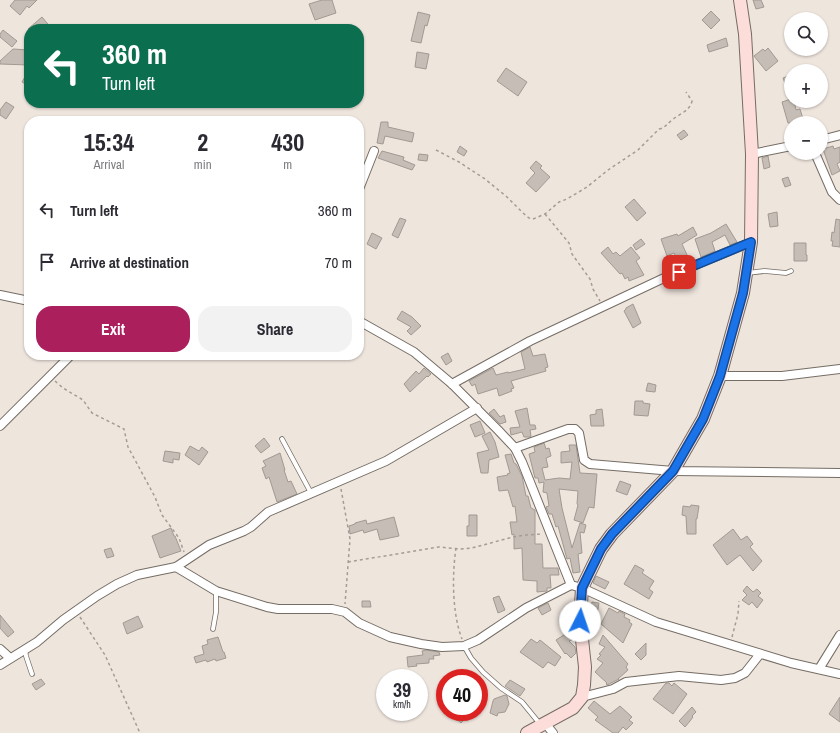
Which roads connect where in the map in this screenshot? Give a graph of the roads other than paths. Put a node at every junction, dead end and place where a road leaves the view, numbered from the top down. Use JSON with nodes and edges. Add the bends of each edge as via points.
{"nodes":[{"id":1,"x":740,"y":0,"type":"edge"},
{"id":2,"x":840,"y":135,"type":"edge"},
{"id":3,"x":828,"y":138,"type":"edge"},
{"id":4,"x":784,"y":147,"type":"edge"},
{"id":5,"x":374,"y":151,"type":"dead end"},
{"id":6,"x":752,"y":154,"type":"junction"},
{"id":7,"x":818,"y":160,"type":"edge"},
{"id":8,"x":364,"y":176,"type":"edge"},
{"id":9,"x":840,"y":200,"type":"edge"},
{"id":10,"x":751,"y":242,"type":"junction"},
{"id":11,"x":791,"y":271,"type":"dead end"},
{"id":12,"x":747,"y":273,"type":"junction"},
{"id":13,"x":0,"y":294,"type":"edge"},
{"id":14,"x":24,"y":300,"type":"edge"},
{"id":15,"x":364,"y":324,"type":"edge"},
{"id":16,"x":66,"y":360,"type":"edge"},
{"id":17,"x":840,"y":369,"type":"edge"},
{"id":18,"x":720,"y":376,"type":"junction"},
{"id":19,"x":452,"y":384,"type":"junction"},
{"id":20,"x":477,"y":408,"type":"junction"},
{"id":21,"x":0,"y":426,"type":"edge"},
{"id":22,"x":282,"y":439,"type":"dead end"},
{"id":23,"x":515,"y":448,"type":"junction"},
{"id":24,"x":673,"y":471,"type":"junction"},
{"id":25,"x":840,"y":472,"type":"edge"},
{"id":26,"x":311,"y":494,"type":"junction"},
{"id":27,"x":176,"y":567,"type":"junction"},
{"id":28,"x":577,"y":587,"type":"junction"},
{"id":29,"x":216,"y":591,"type":"junction"},
{"id":30,"x":213,"y":629,"type":"dead end"},
{"id":31,"x":840,"y":635,"type":"edge"},
{"id":32,"x":464,"y":646,"type":"junction"},
{"id":33,"x":0,"y":649,"type":"edge"},
{"id":34,"x":25,"y":649,"type":"junction"},
{"id":35,"x":760,"y":654,"type":"junction"},
{"id":36,"x":10,"y":658,"type":"junction"},
{"id":37,"x":0,"y":665,"type":"edge"},
{"id":38,"x":819,"y":669,"type":"junction"},
{"id":39,"x":32,"y":674,"type":"dead end"},
{"id":40,"x":840,"y":674,"type":"edge"},
{"id":41,"x":582,"y":697,"type":"junction"},
{"id":42,"x":543,"y":724,"type":"junction"},
{"id":43,"x":527,"y":733,"type":"edge"},
{"id":44,"x":552,"y":733,"type":"edge"}],
"edges":[{"from":1,"to":6,"type":"street","via":[[745,34]]},
{"from":2,"to":3,"type":"street"},
{"from":4,"to":6,"type":"street"},
{"from":5,"to":8,"type":"street"},
{"from":6,"to":10,"type":"street"},
{"from":7,"to":9,"type":"street","via":[[832,192]]},
{"from":10,"to":12,"type":"street"},
{"from":10,"to":19,"type":"street","via":[[664,278],[530,341]]},
{"from":11,"to":12,"type":"lane"},
{"from":12,"to":18,"type":"street"},
{"from":13,"to":14,"type":"street"},
{"from":15,"to":19,"type":"street","via":[[414,352]]},
{"from":16,"to":21,"type":"street"},
{"from":17,"to":18,"type":"street","via":[[782,376]]},
{"from":18,"to":24,"type":"street","via":[[703,419]]},
{"from":19,"to":20,"type":"street"},
{"from":20,"to":23,"type":"street"},
{"from":20,"to":26,"type":"street","via":[[386,461]]},
{"from":22,"to":26,"type":"lane"},
{"from":23,"to":24,"type":"street","via":[[568,429],[575,429],[579,433],[584,460],[587,463]]},
{"from":23,"to":28,"type":"street","via":[[550,532]]},
{"from":24,"to":25,"type":"street"},
{"from":24,"to":28,"type":"street","via":[[612,534]]},
{"from":26,"to":27,"type":"street","via":[[268,512],[251,527],[209,545]]},
{"from":27,"to":29,"type":"street"},
{"from":27,"to":34,"type":"street","via":[[137,575],[117,584]]},
{"from":28,"to":32,"type":"street","via":[[526,608],[478,640]]},
{"from":28,"to":35,"type":"street","via":[[656,622]]},
{"from":28,"to":41,"type":"street","via":[[585,668]]},
{"from":29,"to":30,"type":"lane"},
{"from":29,"to":32,"type":"street","via":[[272,608],[332,608],[345,612],[359,623],[390,637],[442,647]]},
{"from":31,"to":38,"type":"street"},
{"from":32,"to":42,"type":"lane","via":[[483,672],[522,702]]},
{"from":33,"to":36,"type":"street"},
{"from":34,"to":36,"type":"street"},
{"from":34,"to":39,"type":"lane"},
{"from":35,"to":38,"type":"street"},
{"from":35,"to":41,"type":"street","via":[[745,672],[735,678],[721,680],[679,676],[626,682],[613,689]]},
{"from":36,"to":37,"type":"street"},
{"from":38,"to":40,"type":"street"},
{"from":41,"to":42,"type":"street","via":[[573,708]]},
{"from":42,"to":43,"type":"street"},
{"from":42,"to":44,"type":"street"}]}
